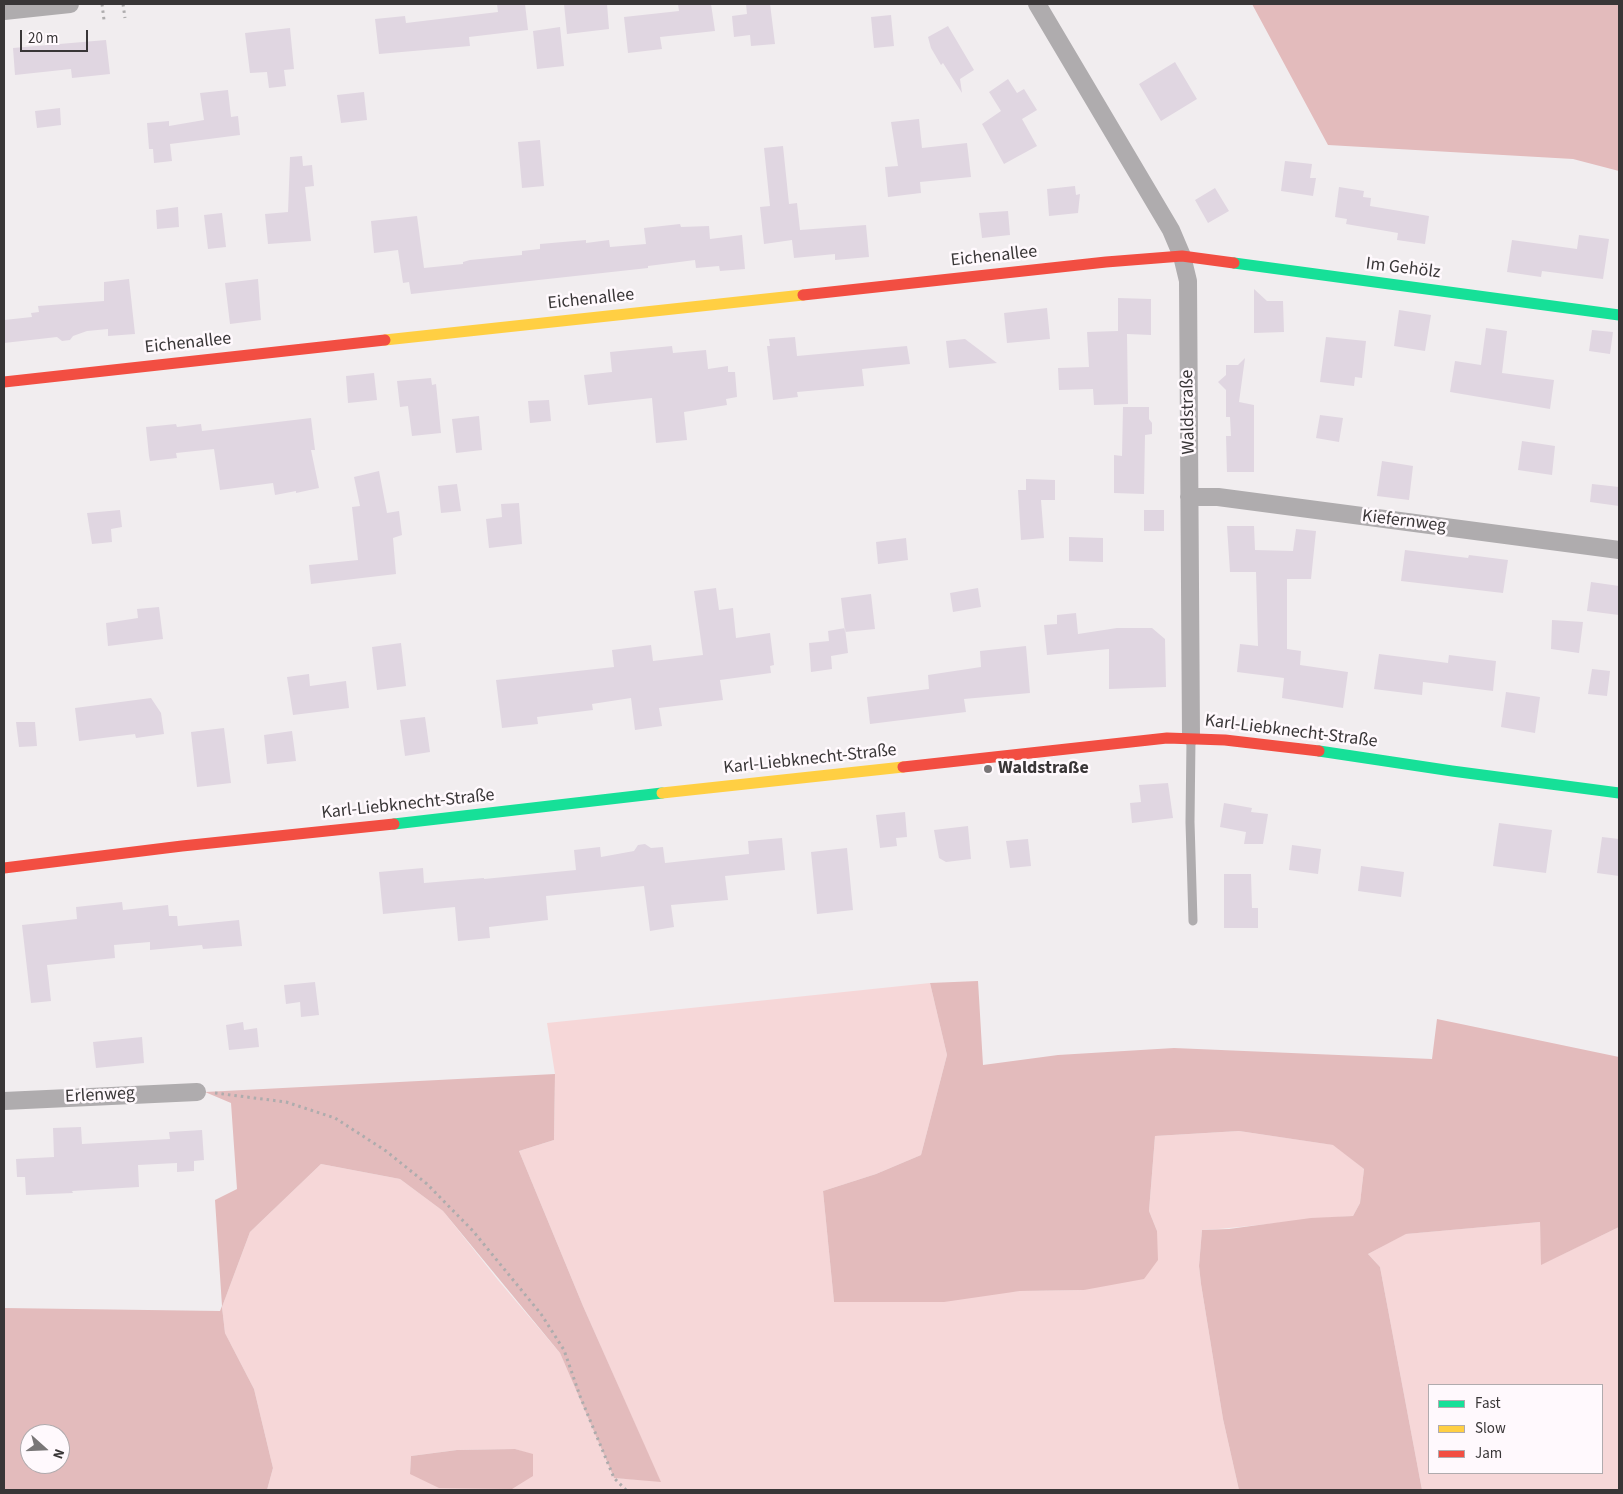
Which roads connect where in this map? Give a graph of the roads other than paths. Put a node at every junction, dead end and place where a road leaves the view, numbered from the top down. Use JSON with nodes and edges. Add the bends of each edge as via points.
{"nodes":[{"id":1,"x":70,"y":4,"type":"edge"},
{"id":2,"x":1037,"y":4,"type":"edge"},
{"id":3,"x":4,"y":11,"type":"edge"},
{"id":4,"x":1182,"y":256,"type":"junction"},
{"id":5,"x":1619,"y":315,"type":"edge"},
{"id":6,"x":4,"y":382,"type":"edge"},
{"id":7,"x":1189,"y":497,"type":"junction"},
{"id":8,"x":1619,"y":550,"type":"edge"},
{"id":9,"x":1190,"y":737,"type":"junction"},
{"id":10,"x":1619,"y":793,"type":"edge"},
{"id":11,"x":4,"y":868,"type":"edge"},
{"id":12,"x":1193,"y":921,"type":"dead end"},
{"id":13,"x":197,"y":1092,"type":"road end"},
{"id":14,"x":4,"y":1100,"type":"edge"}],
"edges":[{"from":1,"to":3,"type":"street"},
{"from":2,"to":4,"type":"street","name":"Waldstraße","via":[[1163,217]]},
{"from":4,"to":5,"type":"street","name":"Im Gehölz"},
{"from":4,"to":6,"type":"street","name":"Eichenallee"},
{"from":4,"to":7,"type":"street","name":"Waldstraße","via":[[1188,280]]},
{"from":7,"to":8,"type":"street","name":"Kiefernweg","via":[[1218,497]]},
{"from":7,"to":9,"type":"street","name":"Waldstraße"},
{"from":9,"to":10,"type":"street","name":"Karl-Liebknecht-Straße","via":[[1258,742]]},
{"from":9,"to":11,"type":"street","name":"Karl-Liebknecht-Straße"},
{"from":9,"to":12,"type":"lane","name":"Waldstraße"},
{"from":13,"to":14,"type":"street","name":"Erlenweg"}]}
